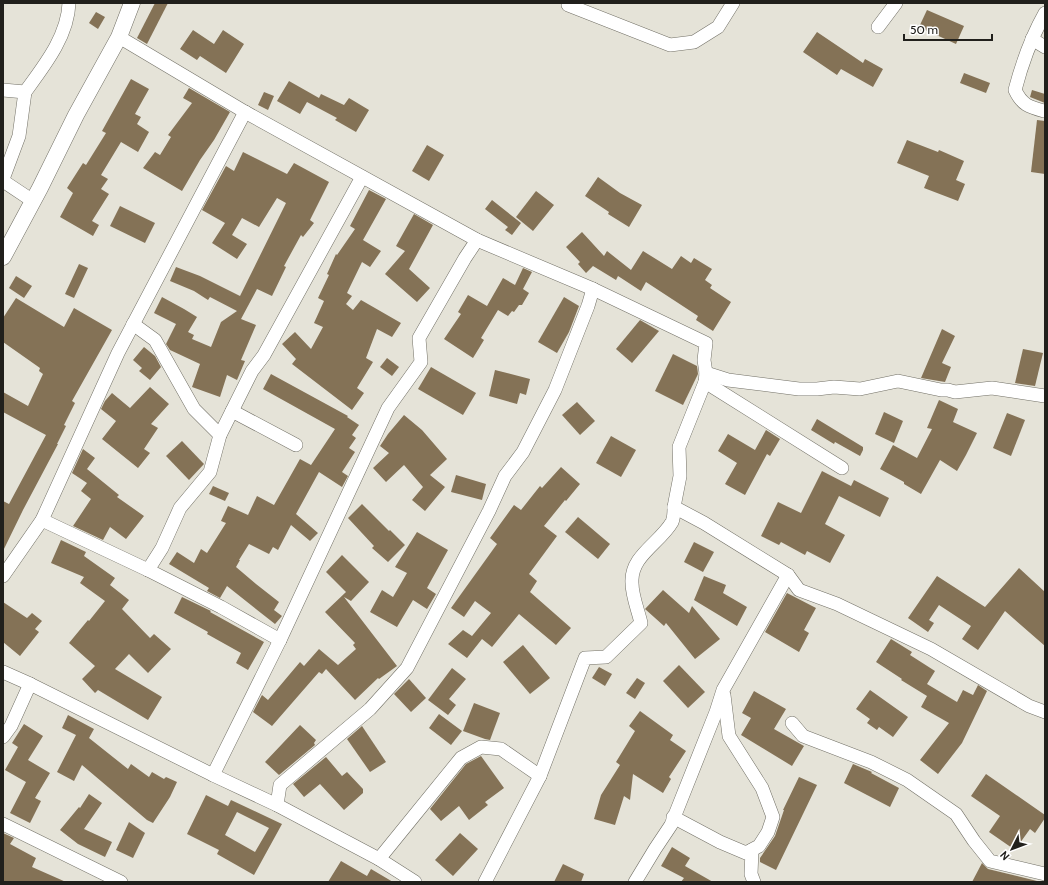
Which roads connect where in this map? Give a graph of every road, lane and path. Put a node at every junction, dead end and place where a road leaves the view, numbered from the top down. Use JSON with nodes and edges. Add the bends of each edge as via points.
{"nodes":[{"id":1,"x":69,"y":3,"type":"edge"},
{"id":2,"x":132,"y":3,"type":"edge"},
{"id":3,"x":733,"y":3,"type":"edge"},
{"id":4,"x":896,"y":3,"type":"edge"},
{"id":5,"x":568,"y":5,"type":"dead end"},
{"id":6,"x":1045,"y":13,"type":"edge"},
{"id":7,"x":878,"y":27,"type":"dead end"},
{"id":8,"x":119,"y":37,"type":"junction"},
{"id":9,"x":1032,"y":39,"type":"junction"},
{"id":10,"x":1045,"y":47,"type":"edge"},
{"id":11,"x":3,"y":90,"type":"edge"},
{"id":12,"x":24,"y":92,"type":"junction"},
{"id":13,"x":1044,"y":111,"type":"dead end"},
{"id":14,"x":245,"y":112,"type":"junction"},
{"id":15,"x":362,"y":176,"type":"junction"},
{"id":16,"x":3,"y":180,"type":"edge"},
{"id":17,"x":33,"y":201,"type":"junction"},
{"id":18,"x":477,"y":240,"type":"junction"},
{"id":19,"x":3,"y":257,"type":"edge"},
{"id":20,"x":593,"y":289,"type":"junction"},
{"id":21,"x":133,"y":324,"type":"junction"},
{"id":22,"x":706,"y":377,"type":"junction"},
{"id":23,"x":1045,"y":396,"type":"edge"},
{"id":24,"x":232,"y":411,"type":"junction"},
{"id":25,"x":220,"y":435,"type":"junction"},
{"id":26,"x":296,"y":444,"type":"dead end"},
{"id":27,"x":842,"y":468,"type":"dead end"},
{"id":28,"x":674,"y":507,"type":"junction"},
{"id":29,"x":42,"y":520,"type":"junction"},
{"id":30,"x":148,"y":570,"type":"junction"},
{"id":31,"x":788,"y":575,"type":"junction"},
{"id":32,"x":3,"y":576,"type":"edge"},
{"id":33,"x":280,"y":640,"type":"junction"},
{"id":34,"x":3,"y":672,"type":"edge"},
{"id":35,"x":30,"y":684,"type":"junction"},
{"id":36,"x":723,"y":690,"type":"junction"},
{"id":37,"x":1045,"y":712,"type":"edge"},
{"id":38,"x":792,"y":723,"type":"dead end"},
{"id":39,"x":3,"y":738,"type":"edge"},
{"id":40,"x":213,"y":775,"type":"junction"},
{"id":41,"x":540,"y":776,"type":"junction"},
{"id":42,"x":277,"y":805,"type":"junction"},
{"id":43,"x":673,"y":817,"type":"junction"},
{"id":44,"x":3,"y":824,"type":"edge"},
{"id":45,"x":752,"y":850,"type":"junction"},
{"id":46,"x":379,"y":859,"type":"junction"},
{"id":47,"x":1044,"y":876,"type":"edge"},
{"id":48,"x":121,"y":882,"type":"edge"},
{"id":49,"x":415,"y":882,"type":"edge"},
{"id":50,"x":485,"y":882,"type":"edge"},
{"id":51,"x":635,"y":882,"type":"edge"},
{"id":52,"x":754,"y":882,"type":"edge"}],
"edges":[{"from":1,"to":12,"type":"street","via":[[68,15],[51,56]]},
{"from":2,"to":8,"type":"street"},
{"from":3,"to":5,"type":"street","via":[[718,27],[694,42],[670,46]]},
{"from":4,"to":7,"type":"street"},
{"from":6,"to":9,"type":"street"},
{"from":8,"to":14,"type":"street"},
{"from":8,"to":17,"type":"street"},
{"from":9,"to":10,"type":"street"},
{"from":9,"to":13,"type":"street","via":[[1015,90],[1018,98],[1028,107]]},
{"from":11,"to":12,"type":"street"},
{"from":12,"to":16,"type":"street","via":[[19,136]]},
{"from":14,"to":15,"type":"street"},
{"from":14,"to":21,"type":"street"},
{"from":15,"to":18,"type":"street"},
{"from":15,"to":24,"type":"street"},
{"from":16,"to":17,"type":"street"},
{"from":17,"to":19,"type":"street"},
{"from":18,"to":20,"type":"street"},
{"from":18,"to":33,"type":"street","via":[[419,338],[421,362],[388,408]]},
{"from":20,"to":22,"type":"street","via":[[706,343]]},
{"from":20,"to":42,"type":"street","via":[[555,390],[523,452],[505,476],[407,668],[370,709],[280,785]]},
{"from":21,"to":25,"type":"street","via":[[155,340],[194,409]]},
{"from":21,"to":29,"type":"street"},
{"from":22,"to":23,"type":"street","via":[[798,389],[860,389],[898,381],[955,392],[992,388]]},
{"from":22,"to":27,"type":"street"},
{"from":22,"to":28,"type":"street","via":[[679,447],[680,476]]},
{"from":24,"to":25,"type":"street"},
{"from":24,"to":26,"type":"street"},
{"from":25,"to":30,"type":"street","via":[[210,472],[180,508],[162,548]]},
{"from":28,"to":31,"type":"street"},
{"from":28,"to":41,"type":"street","via":[[673,521],[643,553],[633,572],[632,584],[641,623],[606,657],[584,658]]},
{"from":29,"to":30,"type":"street"},
{"from":29,"to":32,"type":"street"},
{"from":30,"to":33,"type":"street"},
{"from":31,"to":36,"type":"street"},
{"from":31,"to":37,"type":"street","via":[[799,590],[837,604],[931,649],[1029,706]]},
{"from":33,"to":40,"type":"street"},
{"from":34,"to":35,"type":"street"},
{"from":35,"to":39,"type":"street"},
{"from":35,"to":40,"type":"street"},
{"from":36,"to":43,"type":"street"},
{"from":36,"to":45,"type":"street","via":[[729,736],[762,788],[772,817],[768,832],[759,846]]},
{"from":38,"to":47,"type":"street","via":[[803,736],[871,762],[913,784],[956,814],[990,861]]},
{"from":40,"to":42,"type":"street"},
{"from":41,"to":46,"type":"street","via":[[501,749],[481,747],[461,758]]},
{"from":41,"to":50,"type":"street"},
{"from":42,"to":46,"type":"street"},
{"from":43,"to":45,"type":"street","via":[[746,853]]},
{"from":43,"to":51,"type":"street","via":[[671,825]]},
{"from":44,"to":48,"type":"street"},
{"from":45,"to":52,"type":"street","via":[[751,874]]},
{"from":46,"to":49,"type":"street"}]}
